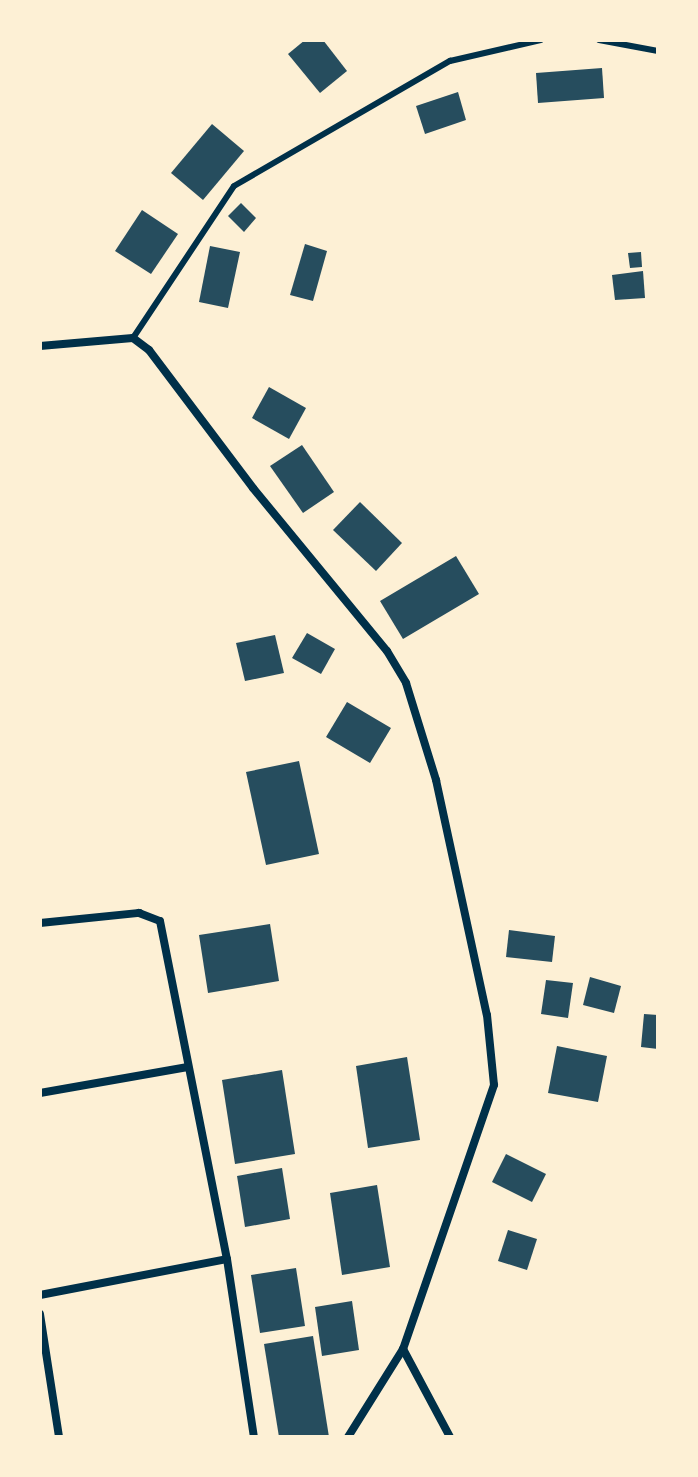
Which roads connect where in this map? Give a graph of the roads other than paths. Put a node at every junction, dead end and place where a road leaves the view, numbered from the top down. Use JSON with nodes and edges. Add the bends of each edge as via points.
{"nodes":[{"id":1,"x":541,"y":40,"type":"edge"},
{"id":2,"x":599,"y":40,"type":"edge"},
{"id":3,"x":658,"y":51,"type":"edge"},
{"id":4,"x":133,"y":338,"type":"junction"},
{"id":5,"x":40,"y":346,"type":"edge"},
{"id":6,"x":40,"y":923,"type":"edge"},
{"id":7,"x":188,"y":1067,"type":"junction"},
{"id":8,"x":40,"y":1093,"type":"edge"},
{"id":9,"x":227,"y":1259,"type":"junction"},
{"id":10,"x":40,"y":1295,"type":"edge"},
{"id":11,"x":40,"y":1314,"type":"edge"},
{"id":12,"x":403,"y":1349,"type":"junction"},
{"id":13,"x":59,"y":1437,"type":"edge"},
{"id":14,"x":254,"y":1437,"type":"edge"},
{"id":15,"x":348,"y":1437,"type":"edge"},
{"id":16,"x":450,"y":1437,"type":"edge"}],
"edges":[{"from":1,"to":4,"type":"lane","via":[[450,61],[234,186]]},
{"from":2,"to":3,"type":"lane"},
{"from":4,"to":5,"type":"street"},
{"from":4,"to":12,"type":"street","via":[[149,350],[253,488],[387,651],[406,683],[436,780],[487,1015],[494,1085]]},
{"from":6,"to":7,"type":"street","via":[[139,913],[160,921]]},
{"from":7,"to":8,"type":"street"},
{"from":7,"to":9,"type":"street"},
{"from":9,"to":10,"type":"street"},
{"from":9,"to":14,"type":"street"},
{"from":11,"to":13,"type":"street"},
{"from":12,"to":15,"type":"street"},
{"from":12,"to":16,"type":"street"}]}
